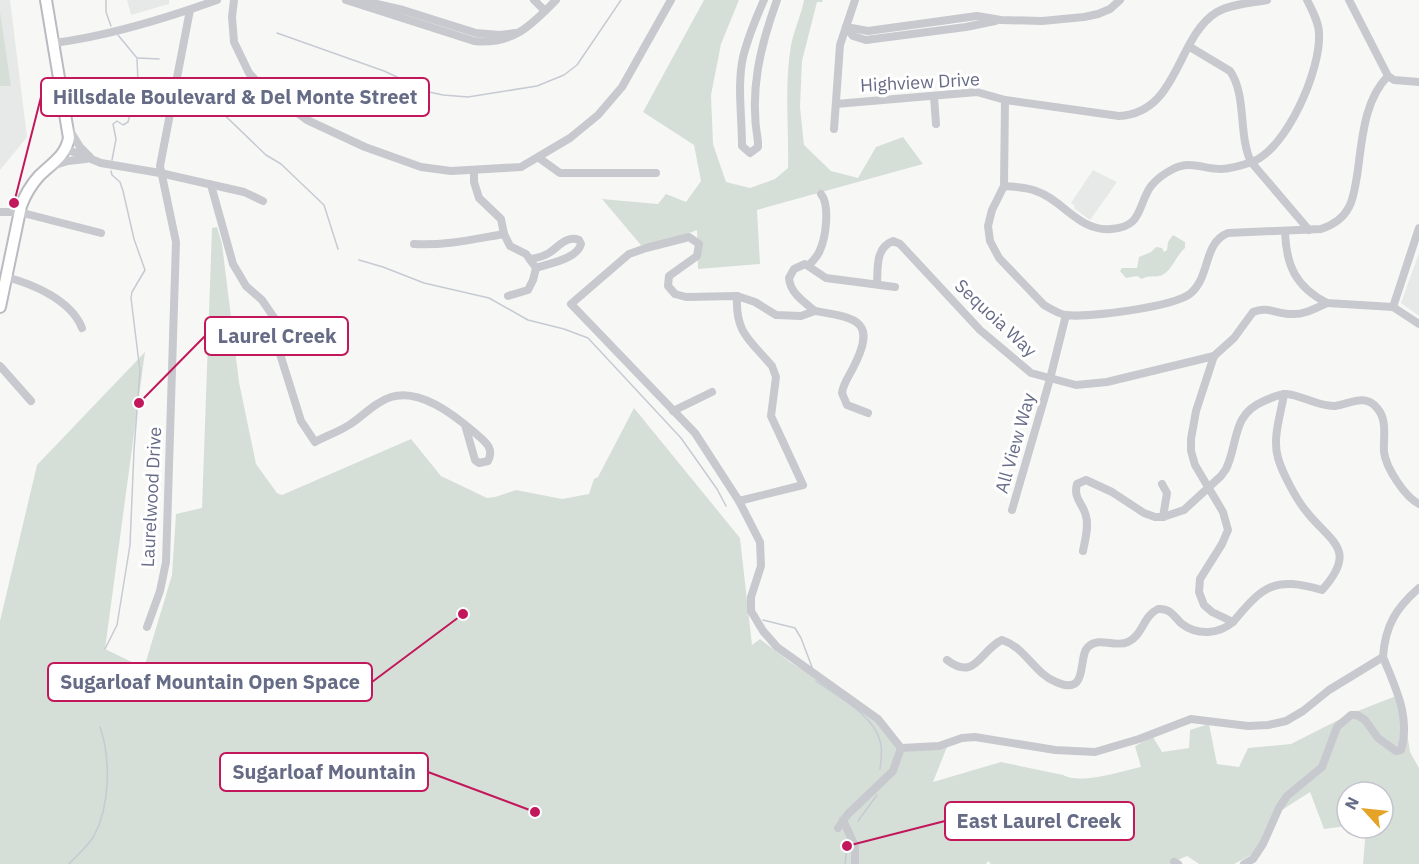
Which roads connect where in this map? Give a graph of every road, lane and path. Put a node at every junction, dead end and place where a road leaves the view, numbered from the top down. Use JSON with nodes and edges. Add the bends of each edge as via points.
{"nodes":[{"id":1,"x":46,"y":0,"type":"edge"},
{"id":2,"x":217,"y":0,"type":"edge"},
{"id":3,"x":234,"y":0,"type":"edge"},
{"id":4,"x":346,"y":0,"type":"edge"},
{"id":5,"x":360,"y":0,"type":"edge"},
{"id":6,"x":534,"y":0,"type":"edge"},
{"id":7,"x":556,"y":0,"type":"edge"},
{"id":8,"x":671,"y":0,"type":"edge"},
{"id":9,"x":764,"y":0,"type":"edge"},
{"id":10,"x":777,"y":0,"type":"edge"},
{"id":11,"x":855,"y":0,"type":"edge"},
{"id":12,"x":1120,"y":0,"type":"edge"},
{"id":13,"x":1267,"y":0,"type":"edge"},
{"id":14,"x":1307,"y":0,"type":"edge"},
{"id":15,"x":1349,"y":0,"type":"edge"},
{"id":16,"x":189,"y":10,"type":"junction"},
{"id":17,"x":545,"y":11,"type":"junction"},
{"id":18,"x":846,"y":27,"type":"junction"},
{"id":19,"x":518,"y":33,"type":"junction"},
{"id":20,"x":54,"y":43,"type":"junction"},
{"id":21,"x":1190,"y":47,"type":"junction"},
{"id":22,"x":1388,"y":76,"type":"junction"},
{"id":23,"x":1419,"y":82,"type":"edge"},
{"id":24,"x":101,"y":92,"type":"dead end"},
{"id":25,"x":934,"y":96,"type":"junction"},
{"id":26,"x":63,"y":99,"type":"junction"},
{"id":27,"x":1005,"y":100,"type":"junction"},
{"id":28,"x":836,"y":104,"type":"junction"},
{"id":29,"x":936,"y":124,"type":"dead end"},
{"id":30,"x":68,"y":126,"type":"junction"},
{"id":31,"x":834,"y":129,"type":"dead end"},
{"id":32,"x":66,"y":149,"type":"junction"},
{"id":33,"x":539,"y":158,"type":"junction"},
{"id":34,"x":95,"y":161,"type":"junction"},
{"id":35,"x":1251,"y":162,"type":"junction"},
{"id":36,"x":51,"y":166,"type":"junction"},
{"id":37,"x":474,"y":171,"type":"junction"},
{"id":38,"x":160,"y":173,"type":"junction"},
{"id":39,"x":656,"y":173,"type":"dead end"},
{"id":40,"x":211,"y":185,"type":"junction"},
{"id":41,"x":1004,"y":186,"type":"junction"},
{"id":42,"x":821,"y":194,"type":"dead end"},
{"id":43,"x":263,"y":201,"type":"dead end"},
{"id":44,"x":0,"y":212,"type":"edge"},
{"id":45,"x":19,"y":212,"type":"junction"},
{"id":46,"x":1419,"y":228,"type":"edge"},
{"id":47,"x":1309,"y":230,"type":"junction"},
{"id":48,"x":1285,"y":231,"type":"junction"},
{"id":49,"x":101,"y":233,"type":"dead end"},
{"id":50,"x":504,"y":234,"type":"junction"},
{"id":51,"x":414,"y":244,"type":"dead end"},
{"id":52,"x":530,"y":259,"type":"junction"},
{"id":53,"x":808,"y":265,"type":"junction"},
{"id":54,"x":536,"y":268,"type":"junction"},
{"id":55,"x":3,"y":284,"type":"edge"},
{"id":56,"x":877,"y":284,"type":"junction"},
{"id":57,"x":895,"y":287,"type":"dead end"},
{"id":58,"x":508,"y":296,"type":"dead end"},
{"id":59,"x":737,"y":296,"type":"junction"},
{"id":60,"x":1328,"y":303,"type":"junction"},
{"id":61,"x":0,"y":307,"type":"edge"},
{"id":62,"x":1393,"y":307,"type":"junction"},
{"id":63,"x":814,"y":311,"type":"junction"},
{"id":64,"x":1066,"y":315,"type":"junction"},
{"id":65,"x":1419,"y":324,"type":"edge"},
{"id":66,"x":82,"y":328,"type":"dead end"},
{"id":67,"x":1214,"y":356,"type":"junction"},
{"id":68,"x":0,"y":366,"type":"edge"},
{"id":69,"x":1050,"y":379,"type":"junction"},
{"id":70,"x":712,"y":392,"type":"dead end"},
{"id":71,"x":1284,"y":394,"type":"junction"},
{"id":72,"x":31,"y":401,"type":"dead end"},
{"id":73,"x":673,"y":411,"type":"junction"},
{"id":74,"x":868,"y":413,"type":"dead end"},
{"id":75,"x":465,"y":424,"type":"dead end"},
{"id":76,"x":1162,"y":484,"type":"dead end"},
{"id":77,"x":1208,"y":488,"type":"junction"},
{"id":78,"x":739,"y":501,"type":"junction"},
{"id":79,"x":1419,"y":504,"type":"edge"},
{"id":80,"x":1012,"y":510,"type":"dead end"},
{"id":81,"x":1163,"y":517,"type":"junction"},
{"id":82,"x":1083,"y":551,"type":"dead end"},
{"id":83,"x":1419,"y":588,"type":"edge"},
{"id":84,"x":1233,"y":622,"type":"junction"},
{"id":85,"x":147,"y":627,"type":"dead end"},
{"id":86,"x":1383,"y":657,"type":"junction"},
{"id":87,"x":947,"y":660,"type":"dead end"},
{"id":88,"x":901,"y":748,"type":"junction"},
{"id":89,"x":855,"y":864,"type":"edge"},
{"id":90,"x":1244,"y":864,"type":"edge"}],
"edges":[{"from":1,"to":20,"type":"main road"},
{"from":2,"to":16,"type":"street"},
{"from":3,"to":37,"type":"street","via":[[234,42],[249,73],[307,120],[421,167]]},
{"from":4,"to":19,"type":"street","via":[[474,41],[496,42]]},
{"from":5,"to":19,"type":"street","via":[[483,34]]},
{"from":6,"to":17,"type":"street"},
{"from":7,"to":17,"type":"street"},
{"from":8,"to":33,"type":"street","via":[[622,87],[598,115]]},
{"from":9,"to":10,"type":"street","via":[[749,37],[741,74],[742,146],[750,153],[758,147],[754,97],[757,65]]},
{"from":11,"to":18,"type":"street"},
{"from":12,"to":18,"type":"street","via":[[1110,9],[1084,17],[1042,21],[974,16],[868,31]]},
{"from":13,"to":21,"type":"street","name":"Highview Drive","via":[[1216,13],[1202,26]]},
{"from":14,"to":35,"type":"street","via":[[1319,32],[1308,91],[1269,152]]},
{"from":15,"to":22,"type":"street"},
{"from":16,"to":20,"type":"street","via":[[104,34]]},
{"from":16,"to":38,"type":"street","name":"Laurelwood Drive"},
{"from":17,"to":19,"type":"street"},
{"from":18,"to":28,"type":"street","via":[[840,45]]},
{"from":20,"to":26,"type":"main road"},
{"from":21,"to":27,"type":"street","name":"Highview Drive","via":[[1163,93],[1130,116]]},
{"from":21,"to":35,"type":"street","via":[[1233,75]]},
{"from":22,"to":23,"type":"street"},
{"from":22,"to":47,"type":"street","via":[[1368,112],[1350,207],[1333,225]]},
{"from":24,"to":26,"type":"street"},
{"from":25,"to":27,"type":"street","name":"Highview Drive","via":[[977,92]]},
{"from":25,"to":28,"type":"street","name":"Highview Drive"},
{"from":25,"to":29,"type":"street"},
{"from":26,"to":30,"type":"main road"},
{"from":27,"to":41,"type":"street"},
{"from":28,"to":31,"type":"street"},
{"from":30,"to":32,"type":"main road"},
{"from":30,"to":34,"type":"street","via":[[80,147]]},
{"from":32,"to":34,"type":"street"},
{"from":32,"to":36,"type":"main road"},
{"from":33,"to":37,"type":"street","via":[[521,167]]},
{"from":33,"to":39,"type":"street","via":[[560,172]]},
{"from":34,"to":36,"type":"street","via":[[74,159]]},
{"from":34,"to":38,"type":"street"},
{"from":35,"to":41,"type":"street","via":[[1221,169],[1187,164],[1173,169],[1152,186],[1133,222],[1111,230],[1086,224],[1036,191]]},
{"from":35,"to":47,"type":"street"},
{"from":36,"to":45,"type":"main road","via":[[33,184]]},
{"from":37,"to":50,"type":"street","via":[[479,198],[501,219]]},
{"from":38,"to":40,"type":"street"},
{"from":38,"to":85,"type":"street","name":"Laurelwood Drive","via":[[176,242],[168,528],[164,577]]},
{"from":40,"to":43,"type":"street","via":[[244,192]]},
{"from":40,"to":75,"type":"street","via":[[233,264],[279,325],[280,354],[301,421],[315,442],[394,396],[424,398]]},
{"from":41,"to":64,"type":"street","via":[[988,226],[993,250],[1044,305]]},
{"from":42,"to":53,"type":"street","via":[[827,209],[822,244]]},
{"from":44,"to":45,"type":"street"},
{"from":45,"to":49,"type":"street"},
{"from":45,"to":55,"type":"main road"},
{"from":46,"to":62,"type":"street"},
{"from":47,"to":48,"type":"street"},
{"from":48,"to":60,"type":"street","via":[[1286,250],[1295,275],[1302,286]]},
{"from":48,"to":64,"type":"street","via":[[1228,233],[1218,237],[1199,284],[1180,299],[1109,313]]},
{"from":50,"to":51,"type":"street"},
{"from":50,"to":52,"type":"street","via":[[510,246]]},
{"from":52,"to":54,"type":"street"},
{"from":52,"to":54,"type":"street","via":[[547,254],[573,237],[579,240],[579,250],[574,255]]},
{"from":53,"to":56,"type":"street","via":[[826,278]]},
{"from":53,"to":63,"type":"street","via":[[794,269],[789,282]]},
{"from":54,"to":58,"type":"street","via":[[528,290]]},
{"from":55,"to":61,"type":"main road"},
{"from":55,"to":66,"type":"street","via":[[39,289],[75,315]]},
{"from":56,"to":57,"type":"street"},
{"from":56,"to":69,"type":"street","name":"Sequoia Way","via":[[883,248],[893,241],[900,244],[989,338],[1031,373]]},
{"from":59,"to":63,"type":"street","via":[[776,315]]},
{"from":59,"to":73,"type":"street","via":[[686,297],[675,294],[668,286],[669,276],[697,256],[699,244],[689,237],[629,254],[571,304]]},
{"from":59,"to":78,"type":"street","via":[[741,329],[775,373],[771,416],[803,485]]},
{"from":60,"to":62,"type":"street"},
{"from":60,"to":67,"type":"street","via":[[1293,315],[1267,309],[1254,312]]},
{"from":62,"to":65,"type":"street"},
{"from":63,"to":74,"type":"street","via":[[850,318],[862,329],[862,349],[842,393],[847,405]]},
{"from":64,"to":69,"type":"street","name":"All View Way"},
{"from":67,"to":69,"type":"street","name":"Sequoia Way","via":[[1107,382],[1076,385]]},
{"from":67,"to":77,"type":"street","via":[[1191,439],[1192,458]]},
{"from":68,"to":72,"type":"street"},
{"from":69,"to":80,"type":"street","name":"All View Way"},
{"from":70,"to":73,"type":"street"},
{"from":71,"to":77,"type":"street","via":[[1258,403],[1241,418],[1229,463]]},
{"from":71,"to":79,"type":"street","via":[[1334,406],[1361,399],[1373,404],[1384,421],[1388,467],[1412,501]]},
{"from":71,"to":84,"type":"street","via":[[1277,456],[1306,511],[1336,542],[1339,563],[1322,590],[1289,584],[1269,586]]},
{"from":73,"to":78,"type":"street","via":[[695,433]]},
{"from":76,"to":81,"type":"street","via":[[1167,494]]},
{"from":77,"to":81,"type":"street","via":[[1184,510]]},
{"from":77,"to":84,"type":"street","via":[[1223,512],[1228,530],[1200,579],[1199,592],[1204,605]]},
{"from":78,"to":88,"type":"street","via":[[760,542],[760,566],[751,604],[758,624],[777,647],[878,719]]},
{"from":81,"to":82,"type":"street","via":[[1144,513],[1086,480],[1077,484],[1075,493],[1086,516]]},
{"from":83,"to":86,"type":"street","via":[[1394,614],[1384,638]]},
{"from":84,"to":87,"type":"street","via":[[1212,633],[1185,626],[1170,611],[1158,609],[1148,616],[1135,638],[1126,643],[1096,642],[1088,646],[1080,677],[1067,685],[1049,679],[1013,644],[1002,640],[971,666],[956,666]]},
{"from":86,"to":88,"type":"street","via":[[1286,721],[1268,725],[1191,719],[1095,752],[975,737],[939,746]]},
{"from":86,"to":90,"type":"street","via":[[1404,714],[1401,750],[1387,746],[1365,720],[1351,715],[1337,727],[1322,767],[1287,796],[1263,844],[1253,859]]},
{"from":88,"to":89,"type":"street","via":[[893,771],[843,825],[855,846]]}]}
